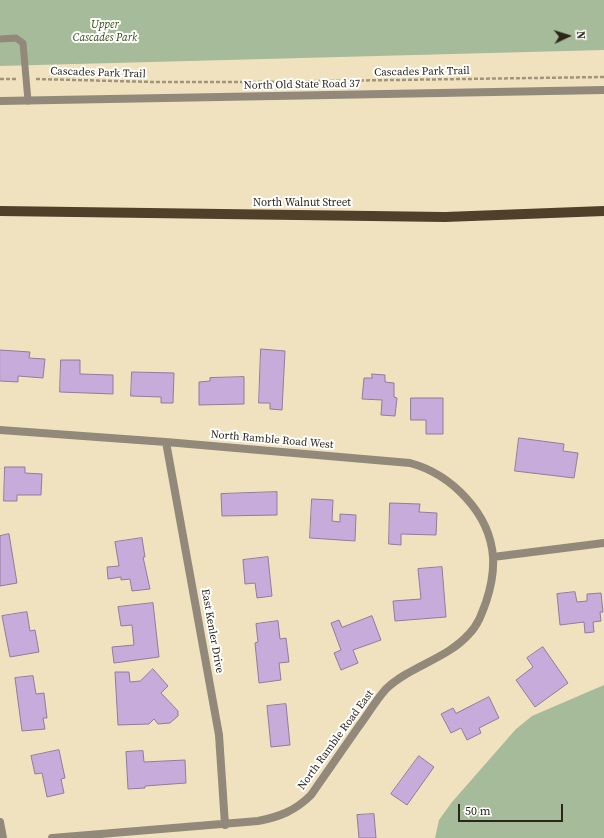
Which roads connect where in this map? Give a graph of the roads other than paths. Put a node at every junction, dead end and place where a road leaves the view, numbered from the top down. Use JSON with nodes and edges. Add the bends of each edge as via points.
{"nodes":[{"id":1,"x":0,"y":39,"type":"edge"},
{"id":2,"x":604,"y":90,"type":"edge"},
{"id":3,"x":28,"y":101,"type":"junction"},
{"id":4,"x":0,"y":102,"type":"edge"},
{"id":5,"x":0,"y":211,"type":"edge"},
{"id":6,"x":604,"y":211,"type":"edge"},
{"id":7,"x":0,"y":430,"type":"edge"},
{"id":8,"x":166,"y":442,"type":"junction"},
{"id":9,"x":604,"y":543,"type":"edge"},
{"id":10,"x":493,"y":556,"type":"junction"},
{"id":11,"x":0,"y":822,"type":"edge"},
{"id":12,"x":225,"y":825,"type":"junction"},
{"id":13,"x":3,"y":838,"type":"edge"},
{"id":14,"x":52,"y":838,"type":"edge"}],
"edges":[{"from":1,"to":3,"type":"lane","via":[[16,38],[23,43]]},
{"from":2,"to":3,"type":"street","name":"North Old State Road 37"},
{"from":3,"to":4,"type":"street","name":"North Old State Road 37"},
{"from":5,"to":6,"type":"main road","name":"North Walnut Street","via":[[437,216]]},
{"from":7,"to":8,"type":"street","name":"North Ramble Road West"},
{"from":8,"to":10,"type":"street","name":"North Ramble Road West","via":[[392,460],[425,467],[451,484],[472,506],[489,537]]},
{"from":8,"to":12,"type":"street","name":"East Kenler Drive","via":[[219,735]]},
{"from":9,"to":10,"type":"street"},
{"from":10,"to":12,"type":"street","name":"North Ramble Road East","via":[[493,576],[478,623],[454,647],[387,688],[307,799],[277,817]]},
{"from":11,"to":13,"type":"street"},
{"from":12,"to":14,"type":"street","name":"North Ramble Road East"}]}
